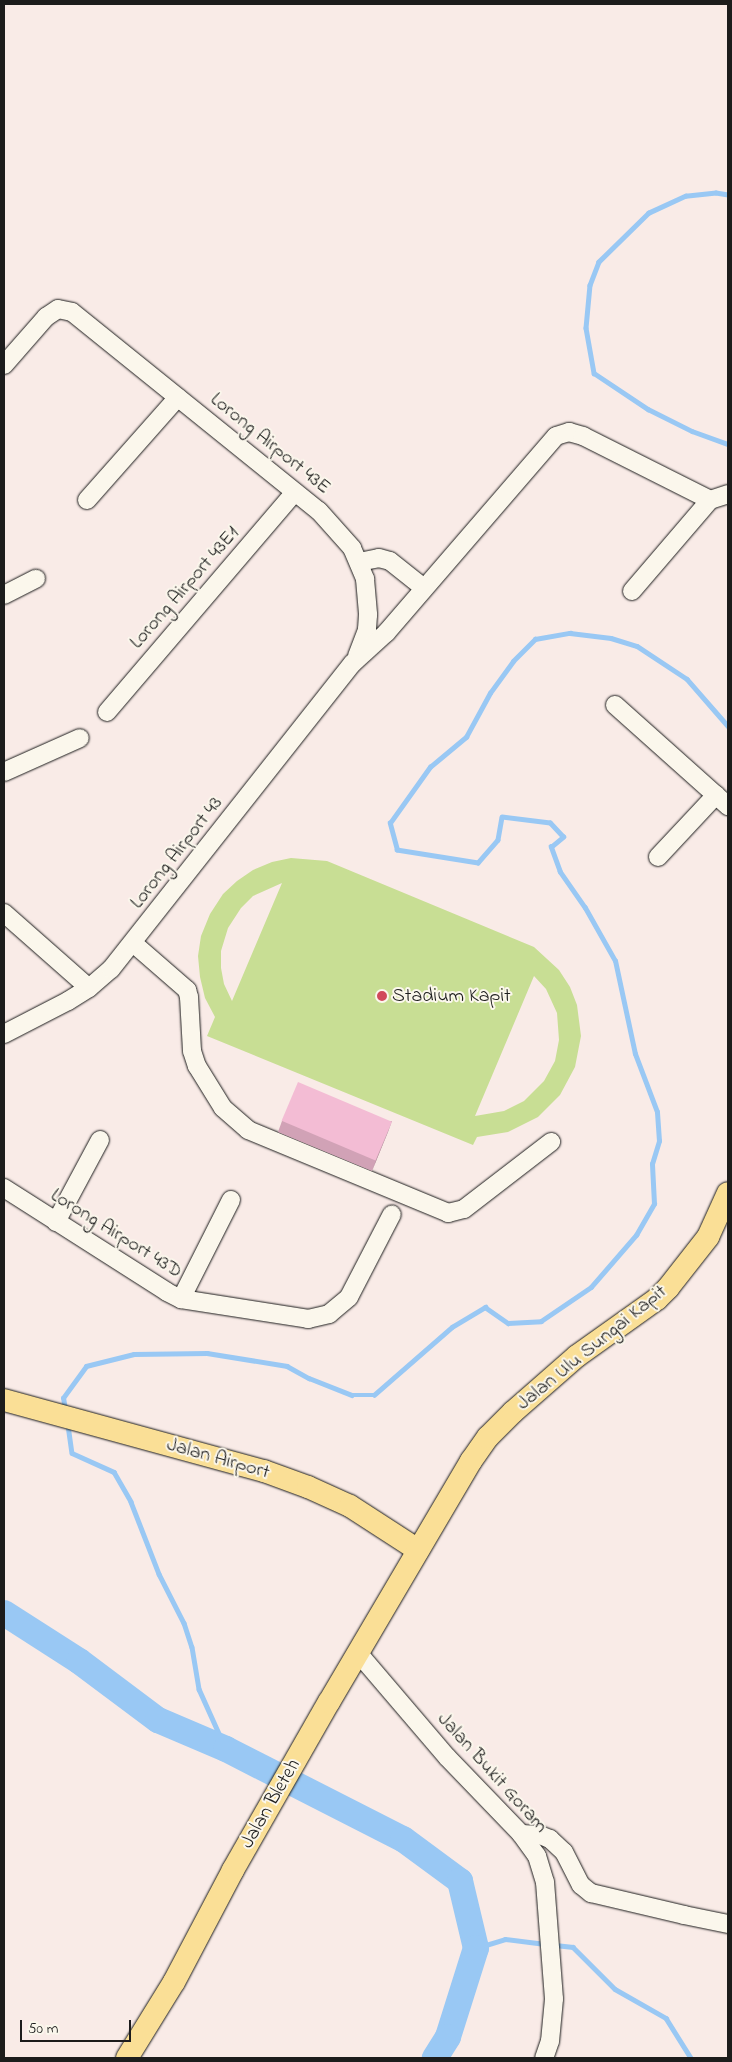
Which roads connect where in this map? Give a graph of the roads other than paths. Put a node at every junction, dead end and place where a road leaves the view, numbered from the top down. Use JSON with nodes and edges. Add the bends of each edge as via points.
{"nodes":[{"id":1,"x":4,"y":364,"type":"edge"},
{"id":2,"x":178,"y":397,"type":"junction"},
{"id":3,"x":295,"y":492,"type":"junction"},
{"id":4,"x":728,"y":494,"type":"edge"},
{"id":5,"x":87,"y":500,"type":"dead end"},
{"id":6,"x":710,"y":500,"type":"junction"},
{"id":7,"x":359,"y":562,"type":"junction"},
{"id":8,"x":36,"y":579,"type":"dead end"},
{"id":9,"x":424,"y":588,"type":"junction"},
{"id":10,"x":632,"y":591,"type":"dead end"},
{"id":11,"x":4,"y":595,"type":"edge"},
{"id":12,"x":353,"y":663,"type":"junction"},
{"id":13,"x":615,"y":705,"type":"dead end"},
{"id":14,"x":107,"y":712,"type":"dead end"},
{"id":15,"x":80,"y":738,"type":"dead end"},
{"id":16,"x":4,"y":772,"type":"edge"},
{"id":17,"x":722,"y":801,"type":"edge"},
{"id":18,"x":658,"y":858,"type":"dead end"},
{"id":19,"x":4,"y":913,"type":"edge"},
{"id":20,"x":133,"y":943,"type":"junction"},
{"id":21,"x":89,"y":988,"type":"junction"},
{"id":22,"x":4,"y":1034,"type":"edge"},
{"id":23,"x":100,"y":1140,"type":"dead end"},
{"id":24,"x":551,"y":1142,"type":"dead end"},
{"id":25,"x":4,"y":1188,"type":"edge"},
{"id":26,"x":728,"y":1193,"type":"edge"},
{"id":27,"x":231,"y":1200,"type":"dead end"},
{"id":28,"x":392,"y":1214,"type":"dead end"},
{"id":29,"x":56,"y":1222,"type":"junction"},
{"id":30,"x":181,"y":1299,"type":"junction"},
{"id":31,"x":4,"y":1400,"type":"edge"},
{"id":32,"x":418,"y":1550,"type":"junction"},
{"id":33,"x":359,"y":1654,"type":"junction"},
{"id":34,"x":521,"y":1834,"type":"junction"},
{"id":35,"x":728,"y":1924,"type":"edge"},
{"id":36,"x":127,"y":2058,"type":"edge"},
{"id":37,"x":544,"y":2058,"type":"edge"}],
"edges":[{"from":1,"to":2,"type":"street","name":"Lorong Airport 43E","via":[[46,316],[58,309],[72,312]]},
{"from":2,"to":3,"type":"street","name":"Lorong Airport 43E"},
{"from":2,"to":5,"type":"street"},
{"from":3,"to":7,"type":"street","name":"Lorong Airport 43E","via":[[331,523]]},
{"from":3,"to":14,"type":"street","name":"Lorong Airport 43E1"},
{"from":4,"to":6,"type":"street"},
{"from":6,"to":9,"type":"street","via":[[583,436],[562,433],[547,446]]},
{"from":6,"to":10,"type":"street"},
{"from":7,"to":9,"type":"street","via":[[379,558],[390,561]]},
{"from":7,"to":12,"type":"street","name":"Lorong Airport 43E","via":[[365,579],[368,615],[361,648]]},
{"from":8,"to":11,"type":"street"},
{"from":9,"to":12,"type":"street","via":[[386,633]]},
{"from":12,"to":20,"type":"street","name":"Lorong Airport 43"},
{"from":13,"to":17,"type":"street"},
{"from":15,"to":16,"type":"street"},
{"from":17,"to":18,"type":"street"},
{"from":19,"to":21,"type":"street"},
{"from":20,"to":21,"type":"street","name":"Lorong Airport 43"},
{"from":20,"to":24,"type":"street","via":[[187,990],[192,1051],[197,1066],[223,1108],[248,1130],[448,1213],[464,1209]]},
{"from":21,"to":22,"type":"street","name":"Lorong Airport 43"},
{"from":23,"to":29,"type":"street"},
{"from":25,"to":29,"type":"street","name":"Lorong Airport 43D"},
{"from":26,"to":32,"type":"main road","name":"Jalan Ulu Sungai Kapit","via":[[708,1237],[668,1288],[577,1356],[488,1437]]},
{"from":27,"to":30,"type":"street"},
{"from":28,"to":30,"type":"street","name":"Lorong Airport 43D","via":[[350,1297],[329,1314],[308,1319]]},
{"from":29,"to":30,"type":"street","name":"Lorong Airport 43D"},
{"from":31,"to":32,"type":"main road","name":"Jalan Airport","via":[[264,1471],[350,1506]]},
{"from":32,"to":33,"type":"main road","name":"Jalan Bleteh"},
{"from":33,"to":34,"type":"street","name":"Jalan Bukit Goram","via":[[447,1757]]},
{"from":33,"to":36,"type":"main road","name":"Jalan Bleteh","via":[[233,1870],[174,1982]]},
{"from":34,"to":35,"type":"street","via":[[550,1839],[564,1852],[581,1885],[591,1892]]},
{"from":34,"to":37,"type":"street","name":"Jalan Bukit Goram","via":[[542,1868],[554,1999],[552,2032]]}]}
